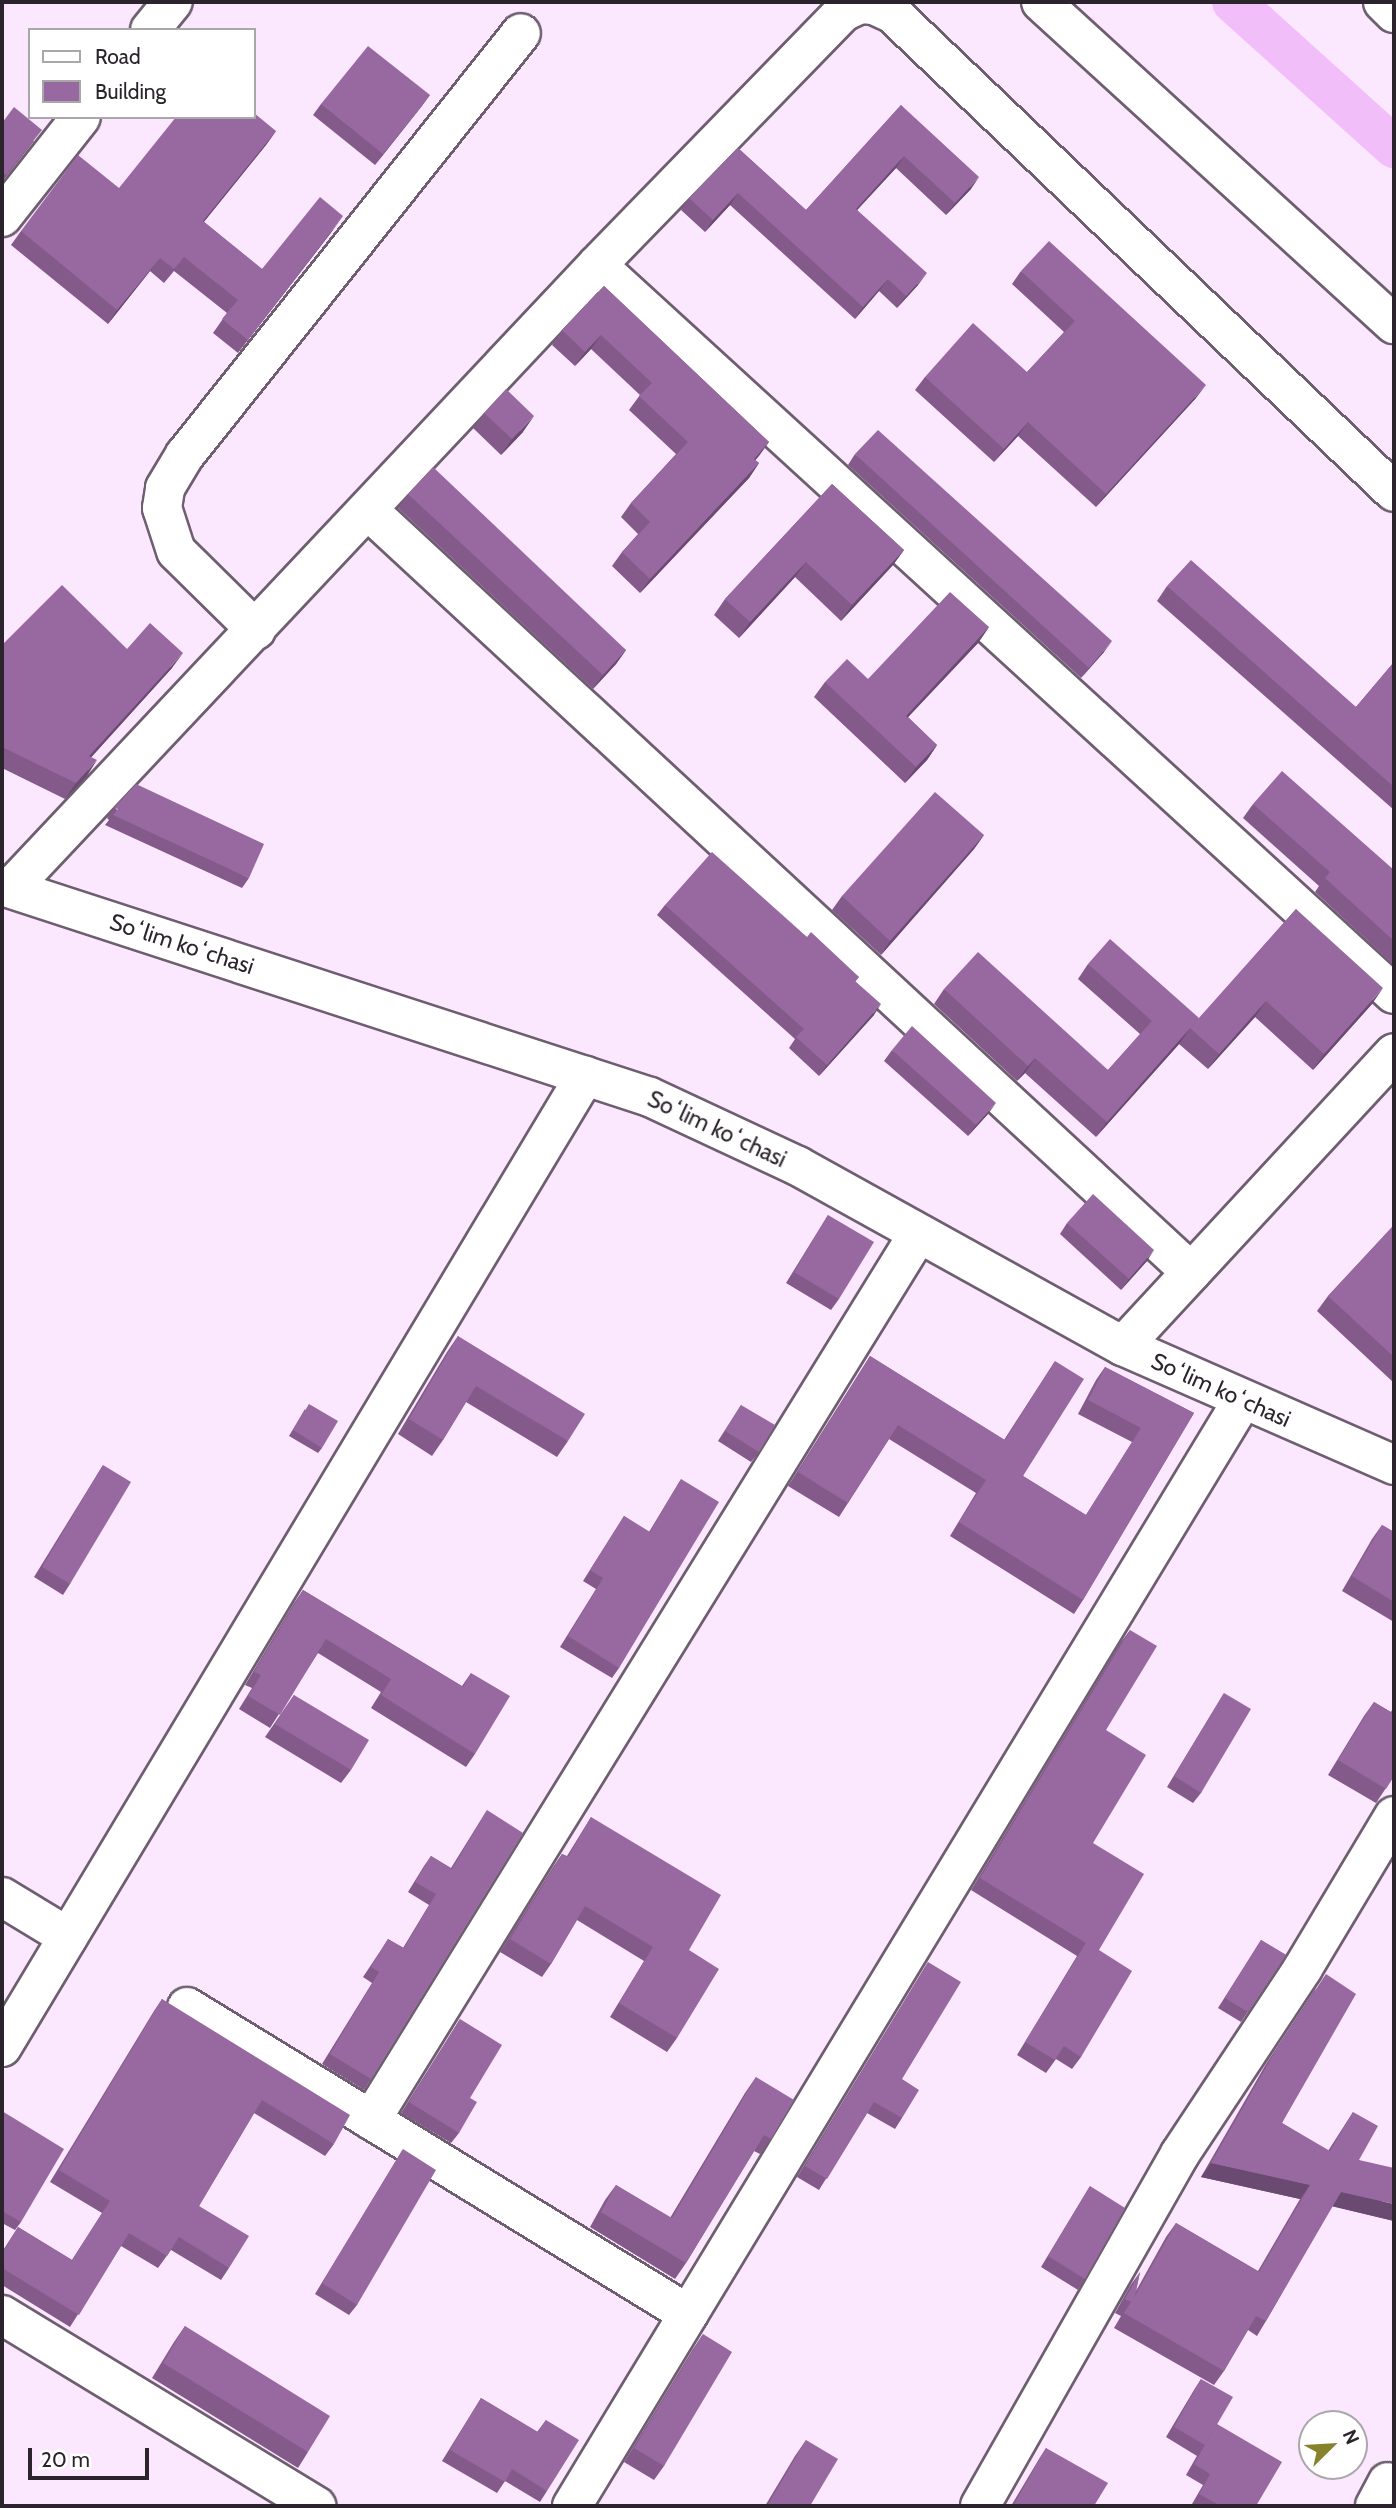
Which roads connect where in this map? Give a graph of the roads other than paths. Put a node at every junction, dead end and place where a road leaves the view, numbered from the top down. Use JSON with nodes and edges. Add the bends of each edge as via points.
{"nodes":[{"id":1,"x":173,"y":2,"type":"edge"},
{"id":2,"x":1041,"y":2,"type":"edge"},
{"id":3,"x":1383,"y":2,"type":"edge"},
{"id":4,"x":1394,"y":13,"type":"edge"},
{"id":5,"x":152,"y":28,"type":"edge"},
{"id":6,"x":521,"y":33,"type":"dead end"},
{"id":7,"x":79,"y":119,"type":"edge"},
{"id":8,"x":2,"y":216,"type":"edge"},
{"id":9,"x":597,"y":265,"type":"junction"},
{"id":10,"x":1394,"y":324,"type":"edge"},
{"id":11,"x":1394,"y":492,"type":"edge"},
{"id":12,"x":368,"y":510,"type":"junction"},
{"id":13,"x":256,"y":631,"type":"junction"},
{"id":14,"x":6,"y":887,"type":"edge"},
{"id":15,"x":1394,"y":994,"type":"edge"},
{"id":16,"x":1394,"y":1053,"type":"edge"},
{"id":17,"x":585,"y":1076,"type":"junction"},
{"id":18,"x":918,"y":1234,"type":"junction"},
{"id":19,"x":1191,"y":1272,"type":"junction"},
{"id":20,"x":1123,"y":1346,"type":"junction"},
{"id":21,"x":1242,"y":1401,"type":"junction"},
{"id":22,"x":1394,"y":1465,"type":"edge"},
{"id":23,"x":1394,"y":1816,"type":"edge"},
{"id":24,"x":2,"y":1897,"type":"edge"},
{"id":25,"x":68,"y":1937,"type":"junction"},
{"id":26,"x":187,"y":2007,"type":"dead end"},
{"id":27,"x":2,"y":2047,"type":"edge"},
{"id":28,"x":371,"y":2120,"type":"junction"},
{"id":29,"x":688,"y":2314,"type":"junction"},
{"id":30,"x":2,"y":2315,"type":"edge"},
{"id":31,"x":316,"y":2506,"type":"edge"},
{"id":32,"x":572,"y":2506,"type":"edge"},
{"id":33,"x":980,"y":2506,"type":"edge"}],
"edges":[{"from":1,"to":5,"type":"street"},
{"from":2,"to":10,"type":"street"},
{"from":3,"to":4,"type":"street"},
{"from":6,"to":13,"type":"street","via":[[185,455],[165,488],[162,508],[176,551]]},
{"from":7,"to":8,"type":"street"},
{"from":9,"to":11,"type":"street","via":[[843,12],[860,4],[874,5],[893,14]]},
{"from":9,"to":12,"type":"street"},
{"from":9,"to":15,"type":"street"},
{"from":12,"to":13,"type":"street"},
{"from":12,"to":19,"type":"street"},
{"from":13,"to":14,"type":"street"},
{"from":14,"to":17,"type":"street","name":"Soʻlim koʻchasi"},
{"from":16,"to":19,"type":"street"},
{"from":17,"to":18,"type":"street","name":"Soʻlim koʻchasi","via":[[650,1097],[798,1166]]},
{"from":17,"to":25,"type":"street"},
{"from":18,"to":20,"type":"street","name":"Soʻlim koʻchasi"},
{"from":18,"to":28,"type":"street"},
{"from":19,"to":20,"type":"street"},
{"from":20,"to":21,"type":"street","name":"Soʻlim koʻchasi"},
{"from":21,"to":22,"type":"street","name":"Soʻlim koʻchasi"},
{"from":21,"to":29,"type":"street"},
{"from":23,"to":33,"type":"street","via":[[1303,1968],[1180,2154]]},
{"from":24,"to":25,"type":"street"},
{"from":25,"to":27,"type":"street"},
{"from":26,"to":28,"type":"street"},
{"from":28,"to":29,"type":"street"},
{"from":29,"to":32,"type":"street"},
{"from":30,"to":31,"type":"street"}]}
